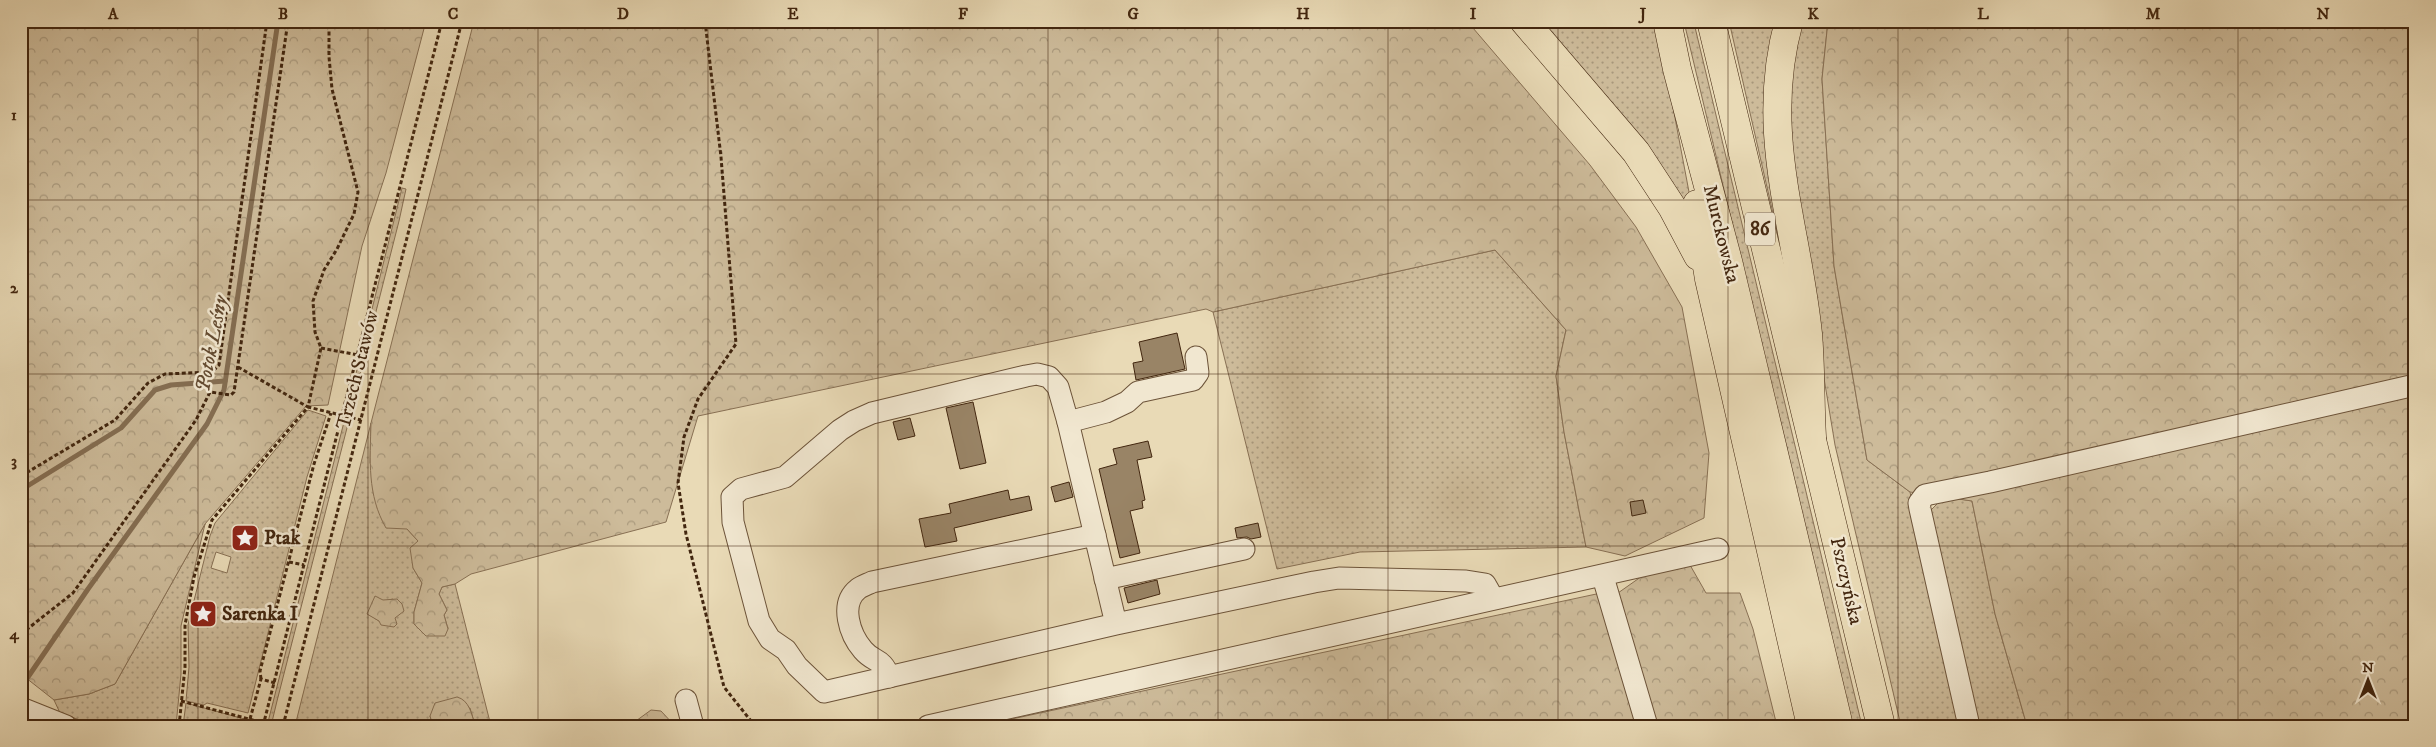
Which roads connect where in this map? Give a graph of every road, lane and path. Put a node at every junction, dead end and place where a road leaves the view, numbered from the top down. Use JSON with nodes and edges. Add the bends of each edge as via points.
{"nodes":[{"id":1,"x":267,"y":21,"type":"edge"},
{"id":2,"x":288,"y":21,"type":"edge"},
{"id":3,"x":330,"y":21,"type":"edge"},
{"id":4,"x":442,"y":21,"type":"edge"},
{"id":5,"x":462,"y":21,"type":"edge"},
{"id":6,"x":705,"y":21,"type":"edge"},
{"id":7,"x":1524,"y":21,"type":"edge"},
{"id":8,"x":1667,"y":21,"type":"edge"},
{"id":9,"x":1710,"y":21,"type":"edge"},
{"id":10,"x":1789,"y":21,"type":"edge"},
{"id":11,"x":1677,"y":69,"type":"junction"},
{"id":12,"x":1709,"y":279,"type":"junction"},
{"id":13,"x":321,"y":348,"type":"junction"},
{"id":14,"x":358,"y":354,"type":"junction"},
{"id":15,"x":1196,"y":357,"type":"dead end"},
{"id":16,"x":238,"y":367,"type":"junction"},
{"id":17,"x":2415,"y":385,"type":"edge"},
{"id":18,"x":308,"y":407,"type":"junction"},
{"id":19,"x":331,"y":413,"type":"junction"},
{"id":20,"x":342,"y":416,"type":"junction"},
{"id":21,"x":361,"y":420,"type":"junction"},
{"id":22,"x":1068,"y":422,"type":"junction"},
{"id":23,"x":1812,"y":437,"type":"junction"},
{"id":24,"x":1772,"y":447,"type":"joint"},
{"id":25,"x":21,"y":476,"type":"edge"},
{"id":26,"x":1095,"y":535,"type":"junction"},
{"id":27,"x":1244,"y":549,"type":"dead end"},
{"id":28,"x":1718,"y":550,"type":"dead end"},
{"id":29,"x":288,"y":562,"type":"junction"},
{"id":30,"x":304,"y":565,"type":"junction"},
{"id":31,"x":1603,"y":577,"type":"junction"},
{"id":32,"x":1105,"y":579,"type":"junction"},
{"id":33,"x":1493,"y":598,"type":"junction"},
{"id":34,"x":1116,"y":624,"type":"junction"},
{"id":35,"x":21,"y":634,"type":"edge"},
{"id":36,"x":889,"y":677,"type":"junction"},
{"id":37,"x":260,"y":679,"type":"junction"},
{"id":38,"x":275,"y":683,"type":"junction"},
{"id":39,"x":686,"y":700,"type":"dead end"},
{"id":40,"x":181,"y":701,"type":"junction"},
{"id":41,"x":21,"y":708,"type":"edge"},
{"id":42,"x":250,"y":719,"type":"junction"},
{"id":43,"x":264,"y":724,"type":"edge"},
{"id":44,"x":66,"y":726,"type":"edge"},
{"id":45,"x":179,"y":726,"type":"edge"},
{"id":46,"x":283,"y":726,"type":"edge"},
{"id":47,"x":477,"y":726,"type":"edge"},
{"id":48,"x":505,"y":726,"type":"edge"},
{"id":49,"x":693,"y":726,"type":"edge"},
{"id":50,"x":755,"y":726,"type":"edge"},
{"id":51,"x":928,"y":726,"type":"edge"},
{"id":52,"x":1647,"y":726,"type":"edge"},
{"id":53,"x":1811,"y":726,"type":"edge"},
{"id":54,"x":1839,"y":726,"type":"edge"},
{"id":55,"x":1881,"y":726,"type":"edge"},
{"id":56,"x":1969,"y":726,"type":"edge"}],
"edges":[{"from":1,"to":25,"type":"path","via":[[219,365],[212,372],[165,374],[148,384],[115,420]]},
{"from":2,"to":16,"type":"path"},
{"from":3,"to":13,"type":"path","via":[[332,89],[358,192],[354,214],[324,270],[313,301],[315,332]]},
{"from":4,"to":14,"type":"path"},
{"from":5,"to":21,"type":"path","name":"Trzech Stawów"},
{"from":6,"to":50,"type":"path","via":[[721,157],[736,344],[698,399],[684,437],[678,483],[686,534],[724,687]]},
{"from":7,"to":12,"type":"main road","via":[[1648,169],[1672,207]]},
{"from":8,"to":11,"type":"main road","name":"Murckowska","number":"86"},
{"from":9,"to":23,"type":"main road","name":"Murckowska","number":"86"},
{"from":10,"to":23,"type":"main road","via":[[1780,67],[1776,137],[1808,334]]},
{"from":11,"to":12,"type":"main road"},
{"from":11,"to":24,"type":"main road","name":"Murckowska","number":"86","via":[[1728,261]]},
{"from":12,"to":53,"type":"main road"},
{"from":13,"to":14,"type":"path"},
{"from":13,"to":18,"type":"path"},
{"from":14,"to":20,"type":"path"},
{"from":15,"to":22,"type":"street","via":[[1198,373],[1193,380],[1138,392],[1106,412]]},
{"from":16,"to":18,"type":"path"},
{"from":16,"to":35,"type":"path","via":[[234,392],[231,395],[210,392],[196,420],[73,593]]},
{"from":17,"to":56,"type":"street","via":[[1925,494],[1919,503],[1920,509]]},
{"from":18,"to":19,"type":"path"},
{"from":18,"to":40,"type":"path","via":[[212,520],[194,577],[185,625]]},
{"from":19,"to":20,"type":"path"},
{"from":19,"to":29,"type":"path"},
{"from":20,"to":21,"type":"path"},
{"from":20,"to":30,"type":"path"},
{"from":21,"to":46,"type":"path","name":"Trzech Stawów"},
{"from":22,"to":26,"type":"street"},
{"from":22,"to":36,"type":"street","via":[[1058,387],[1049,377],[1026,376],[895,407],[854,421],[785,477],[740,489],[732,497],[733,522],[760,621],[770,639],[786,650],[797,666],[824,692]]},
{"from":23,"to":55,"type":"main road","name":"Pszczyńska","number":"86"},
{"from":24,"to":54,"type":"main road","name":"Pszczyńska","number":"86"},
{"from":26,"to":32,"type":"street"},
{"from":26,"to":36,"type":"street","via":[[872,582],[856,590],[848,605],[848,624],[863,650],[885,665]]},
{"from":27,"to":32,"type":"street"},
{"from":28,"to":31,"type":"street"},
{"from":29,"to":30,"type":"path"},
{"from":29,"to":37,"type":"path"},
{"from":30,"to":38,"type":"path"},
{"from":31,"to":33,"type":"street"},
{"from":31,"to":52,"type":"street"},
{"from":32,"to":34,"type":"street"},
{"from":33,"to":34,"type":"street","via":[[1485,584],[1466,581],[1339,578]]},
{"from":33,"to":51,"type":"street"},
{"from":34,"to":36,"type":"street"},
{"from":37,"to":38,"type":"path"},
{"from":37,"to":42,"type":"path"},
{"from":38,"to":43,"type":"path"},
{"from":39,"to":49,"type":"street"},
{"from":40,"to":42,"type":"path"},
{"from":40,"to":45,"type":"path"},
{"from":41,"to":44,"type":"street"},
{"from":42,"to":43,"type":"path"},
{"from":47,"to":48,"type":"path","via":[[490,722]]}]}
